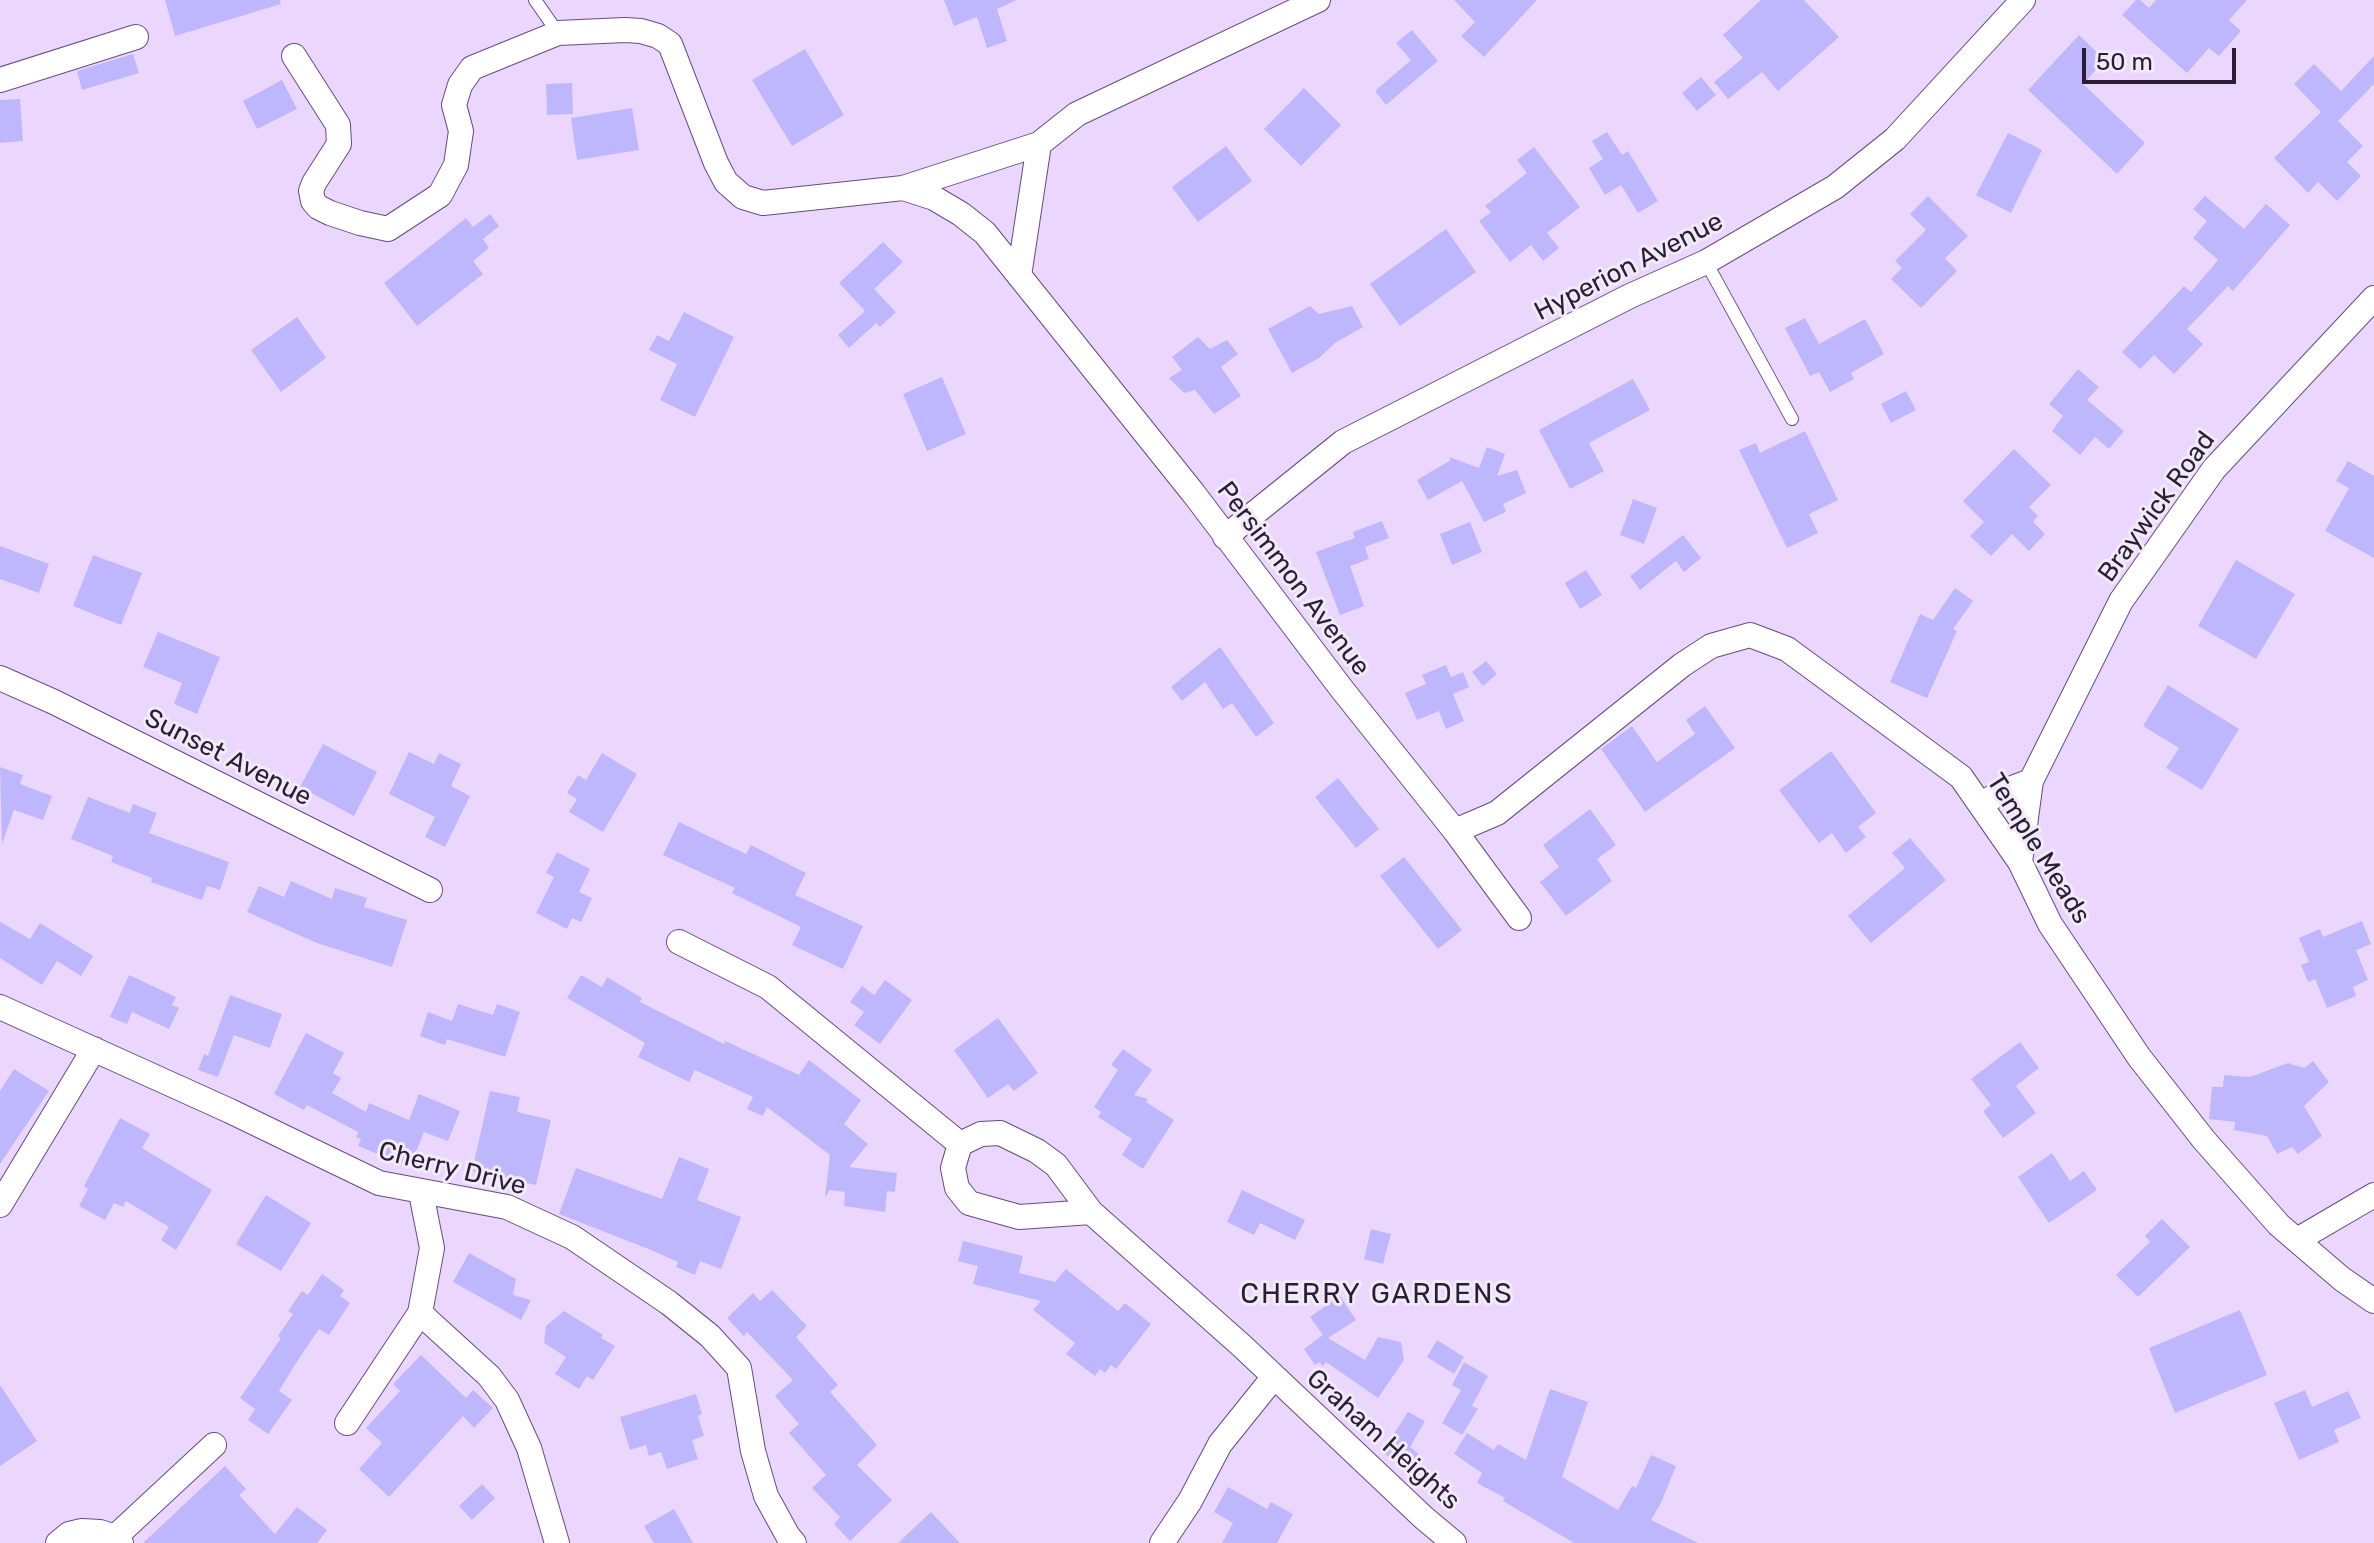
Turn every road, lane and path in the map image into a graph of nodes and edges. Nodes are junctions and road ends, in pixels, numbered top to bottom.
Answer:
1 (535, 0) edge
2 (1318, 0) edge
3 (2023, 0) edge
4 (558, 33) junction
5 (136, 37) dead end
6 (294, 56) dead end
7 (0, 80) edge
8 (1039, 144) junction
9 (903, 188) junction
10 (1706, 262) junction
11 (1019, 276) junction
12 (2374, 298) edge
13 (1792, 419) dead end
14 (1225, 537) junction
15 (0, 678) edge
16 (2031, 781) junction
17 (1981, 805) junction
18 (1455, 831) junction
19 (2020, 862) junction
20 (430, 890) dead end
21 (1519, 918) dead end
22 (679, 942) dead end
23 (0, 1007) edge
24 (94, 1049) junction
25 (960, 1144) junction
26 (421, 1193) junction
27 (2374, 1195) edge
28 (0, 1205) edge
29 (1091, 1212) junction
30 (2297, 1240) junction
31 (2374, 1301) edge
32 (420, 1313) junction
33 (1273, 1378) junction
34 (347, 1423) dead end
35 (214, 1445) dead end
36 (118, 1540) edge
37 (58, 1543) edge
38 (557, 1543) edge
39 (794, 1543) edge
40 (1162, 1543) edge
41 (1454, 1543) edge

1 - 4 lane
2 - 8 street
3 - 10 street, Hyperion Avenue
4 - 6 street
4 - 9 street
5 - 7 street
8 - 9 street
8 - 11 street
9 - 11 street, Persimmon Avenue
10 - 13 lane
10 - 14 street, Hyperion Avenue
11 - 14 street, Persimmon Avenue
12 - 16 street, Braywick Road
14 - 18 street, Persimmon Avenue
15 - 20 street, Sunset Avenue
16 - 17 street
16 - 19 street, Braywick Road
17 - 18 street, Temple Meads
17 - 19 street, Temple Meads
18 - 21 street, Persimmon Avenue
19 - 30 street, Temple Meads
22 - 25 street
23 - 24 street, Cherry Drive
24 - 26 street, Cherry Drive
24 - 28 street
25 - 29 street, Graham Heights
25 - 29 street
26 - 32 street
26 - 39 street, Cherry Drive
27 - 30 street
29 - 33 street, Graham Heights
30 - 31 street, Temple Meads
32 - 34 street
32 - 38 street
33 - 40 street
33 - 41 street, Graham Heights
35 - 36 street
36 - 37 street

